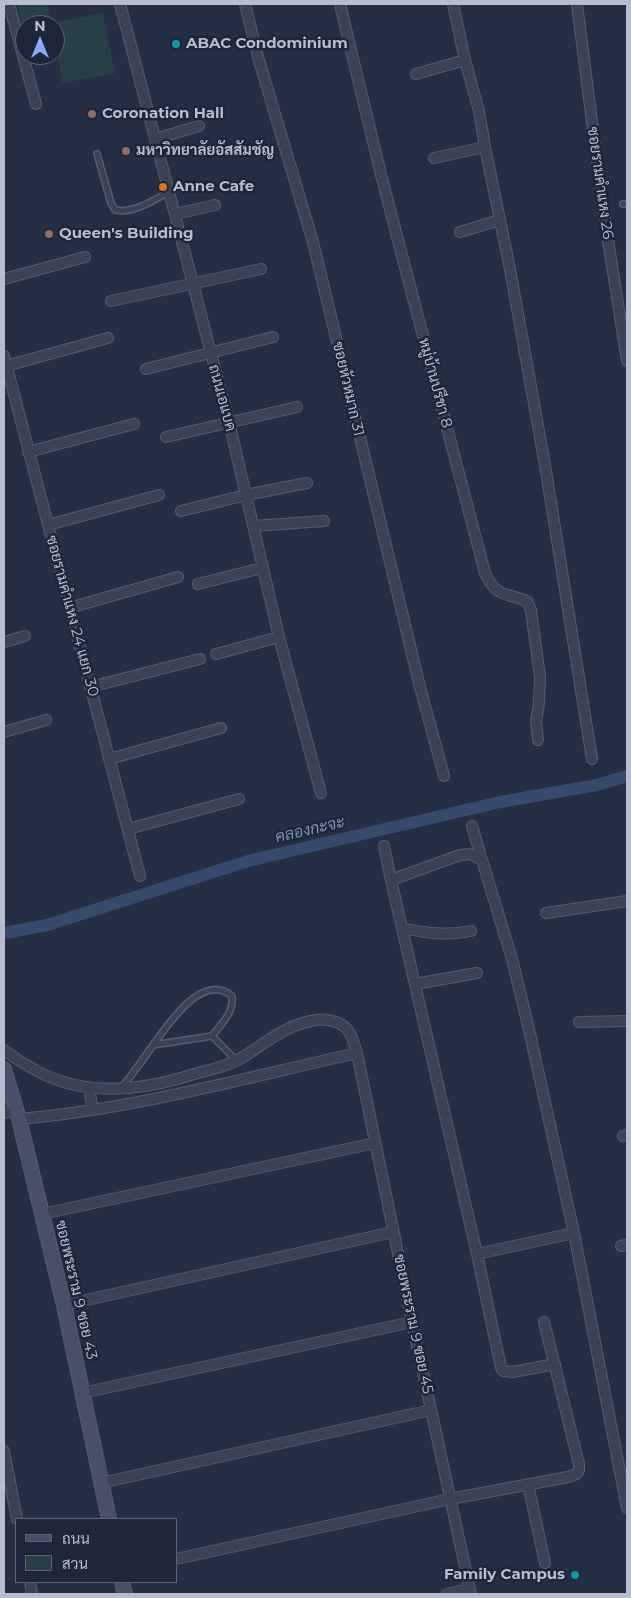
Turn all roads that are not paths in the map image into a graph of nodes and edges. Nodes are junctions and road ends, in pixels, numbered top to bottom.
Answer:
1 (9, 4) edge
2 (120, 4) edge
3 (246, 4) edge
4 (340, 4) edge
5 (454, 4) edge
6 (577, 4) edge
7 (465, 60) junction
8 (416, 74) dead end
9 (36, 104) dead end
10 (199, 126) dead end
11 (154, 139) junction
12 (485, 147) junction
13 (97, 154) dead end
14 (434, 158) dead end
15 (169, 192) junction
16 (215, 205) dead end
17 (175, 214) junction
18 (500, 220) junction
19 (460, 232) dead end
20 (85, 258) dead end
21 (261, 269) dead end
22 (4, 278) edge
23 (193, 284) junction
24 (111, 301) dead end
25 (273, 337) dead end
26 (108, 338) dead end
27 (210, 352) junction
28 (5, 361) edge
29 (627, 361) edge
30 (146, 369) dead end
31 (297, 407) dead end
32 (229, 422) junction
33 (134, 424) dead end
34 (166, 437) dead end
35 (28, 452) junction
36 (307, 483) dead end
37 (159, 495) dead end
38 (246, 495) junction
39 (181, 511) dead end
40 (324, 521) dead end
41 (48, 525) junction
42 (253, 526) junction
43 (262, 568) junction
44 (178, 577) dead end
45 (198, 584) dead end
46 (69, 608) junction
47 (25, 636) dead end
48 (279, 637) junction
49 (4, 642) edge
50 (216, 654) dead end
51 (200, 659) dead end
52 (90, 687) junction
53 (46, 720) dead end
54 (221, 728) dead end
55 (4, 732) edge
56 (538, 740) dead end
57 (109, 758) junction
58 (592, 758) dead end
59 (444, 776) dead end
60 (321, 793) dead end
61 (239, 799) dead end
62 (472, 826) dead end
63 (128, 829) junction
64 (384, 846) dead end
65 (482, 860) junction
66 (140, 876) dead end
67 (391, 880) junction
68 (627, 901) edge
69 (546, 913) dead end
70 (402, 928) junction
71 (471, 931) dead end
72 (477, 973) dead end
73 (415, 984) junction
74 (627, 1021) edge
75 (579, 1022) dead end
76 (212, 1036) junction
77 (153, 1045) junction
78 (4, 1050) edge
79 (357, 1052) junction
80 (237, 1061) junction
81 (4, 1069) edge
82 (242, 1079) junction
83 (90, 1088) junction
84 (121, 1089) junction
85 (93, 1110) junction
86 (13, 1114) edge
87 (375, 1143) junction
88 (42, 1214) junction
89 (394, 1232) junction
90 (574, 1233) junction
91 (477, 1254) junction
92 (64, 1305) junction
93 (412, 1322) junction
94 (544, 1322) dead end
95 (555, 1364) junction
96 (82, 1393) junction
97 (431, 1410) junction
98 (4, 1451) edge
99 (623, 1465) edge
100 (101, 1483) junction
101 (528, 1484) junction
102 (450, 1499) junction
103 (627, 1508) edge
104 (17, 1518) edge
105 (109, 1518) edge
106 (178, 1559) edge
107 (545, 1563) dead end
108 (470, 1592) edge
109 (447, 1594) edge

1 - 9 street
2 - 11 street, ถนนเอแบค
3 - 59 street, ซอยหัวหมาก 31
4 - 56 street, หมู่บ้านปรีชา 8
5 - 7 street
6 - 29 street, ซอยรามคำแหง 26
7 - 8 street
7 - 12 street
10 - 11 street
11 - 15 street, ถนนเอแบค
12 - 14 street
12 - 18 street
13 - 15 lane
15 - 17 street, ถนนเอแบค
16 - 17 street
17 - 23 street, ถนนเอแบค
18 - 19 street
18 - 58 street
20 - 22 street
21 - 23 street
23 - 24 street
23 - 27 street, ถนนเอแบค
25 - 27 street
26 - 28 street
27 - 30 street
27 - 32 street, ถนนเอแบค
28 - 35 street, ซอยรามคำแหง 24 แยก 30
31 - 32 street
32 - 34 street
32 - 38 street, ถนนเอแบค
33 - 35 street
35 - 41 street, ซอยรามคำแหง 24 แยก 30
36 - 38 street
37 - 41 street
38 - 39 street
38 - 42 street, ถนนเอแบค
40 - 42 street
41 - 46 street, ซอยรามคำแหง 24 แยก 30
42 - 43 street, ถนนเอแบค
43 - 45 street
43 - 48 street, ถนนเอแบค
44 - 46 street
46 - 52 street, ซอยรามคำแหง 24 แยก 30
47 - 49 street
48 - 50 street
48 - 60 street, ถนนเอแบค
51 - 52 street
52 - 57 street, ซอยรามคำแหง 24 แยก 30
53 - 55 street
54 - 57 street
57 - 63 street, ซอยรามคำแหง 24 แยก 30
61 - 63 street
62 - 65 street
63 - 66 street, ซอยรามคำแหง 24 แยก 30
64 - 67 street
65 - 67 street
65 - 90 street
67 - 70 street
68 - 69 street
70 - 71 street
70 - 73 street
72 - 73 street
73 - 91 street
74 - 75 street
76 - 77 lane
76 - 77 lane
76 - 80 lane
77 - 84 lane
78 - 83 street, ซอยพระราม 9 ซอย 45
79 - 80 street, ซอยพระราม 9 ซอย 45
79 - 82 street
79 - 87 street, ซอยพระราม 9 ซอย 45
80 - 82 street
80 - 84 street, ซอยพระราม 9 ซอย 45
81 - 86 street, ซอยพระราม 9 ซอย 43
82 - 85 street
83 - 84 street, ซอยพระราม 9 ซอย 45
83 - 85 street
85 - 86 street
86 - 88 street, ซอยพระราม 9 ซอย 43
87 - 88 street
87 - 89 street, ซอยพระราม 9 ซอย 45
88 - 92 street, ซอยพระราม 9 ซอย 43
89 - 92 street
89 - 93 street, ซอยพระราม 9 ซอย 45
90 - 91 street
90 - 99 street
91 - 95 street
92 - 96 street, ซอยพระราม 9 ซอย 43
93 - 96 street
93 - 97 street, ซอยพระราม 9 ซอย 45
94 - 95 street
95 - 101 street
96 - 100 street, ซอยพระราม 9 ซอย 43
97 - 100 street
97 - 102 street, ซอยพระราม 9 ซอย 45
98 - 104 street
99 - 103 street
100 - 105 street, ซอยพระราม 9 ซอย 43
101 - 102 street
101 - 107 street
102 - 106 street
102 - 108 street, ซอยพระราม 9 ซอย 45
108 - 109 street

